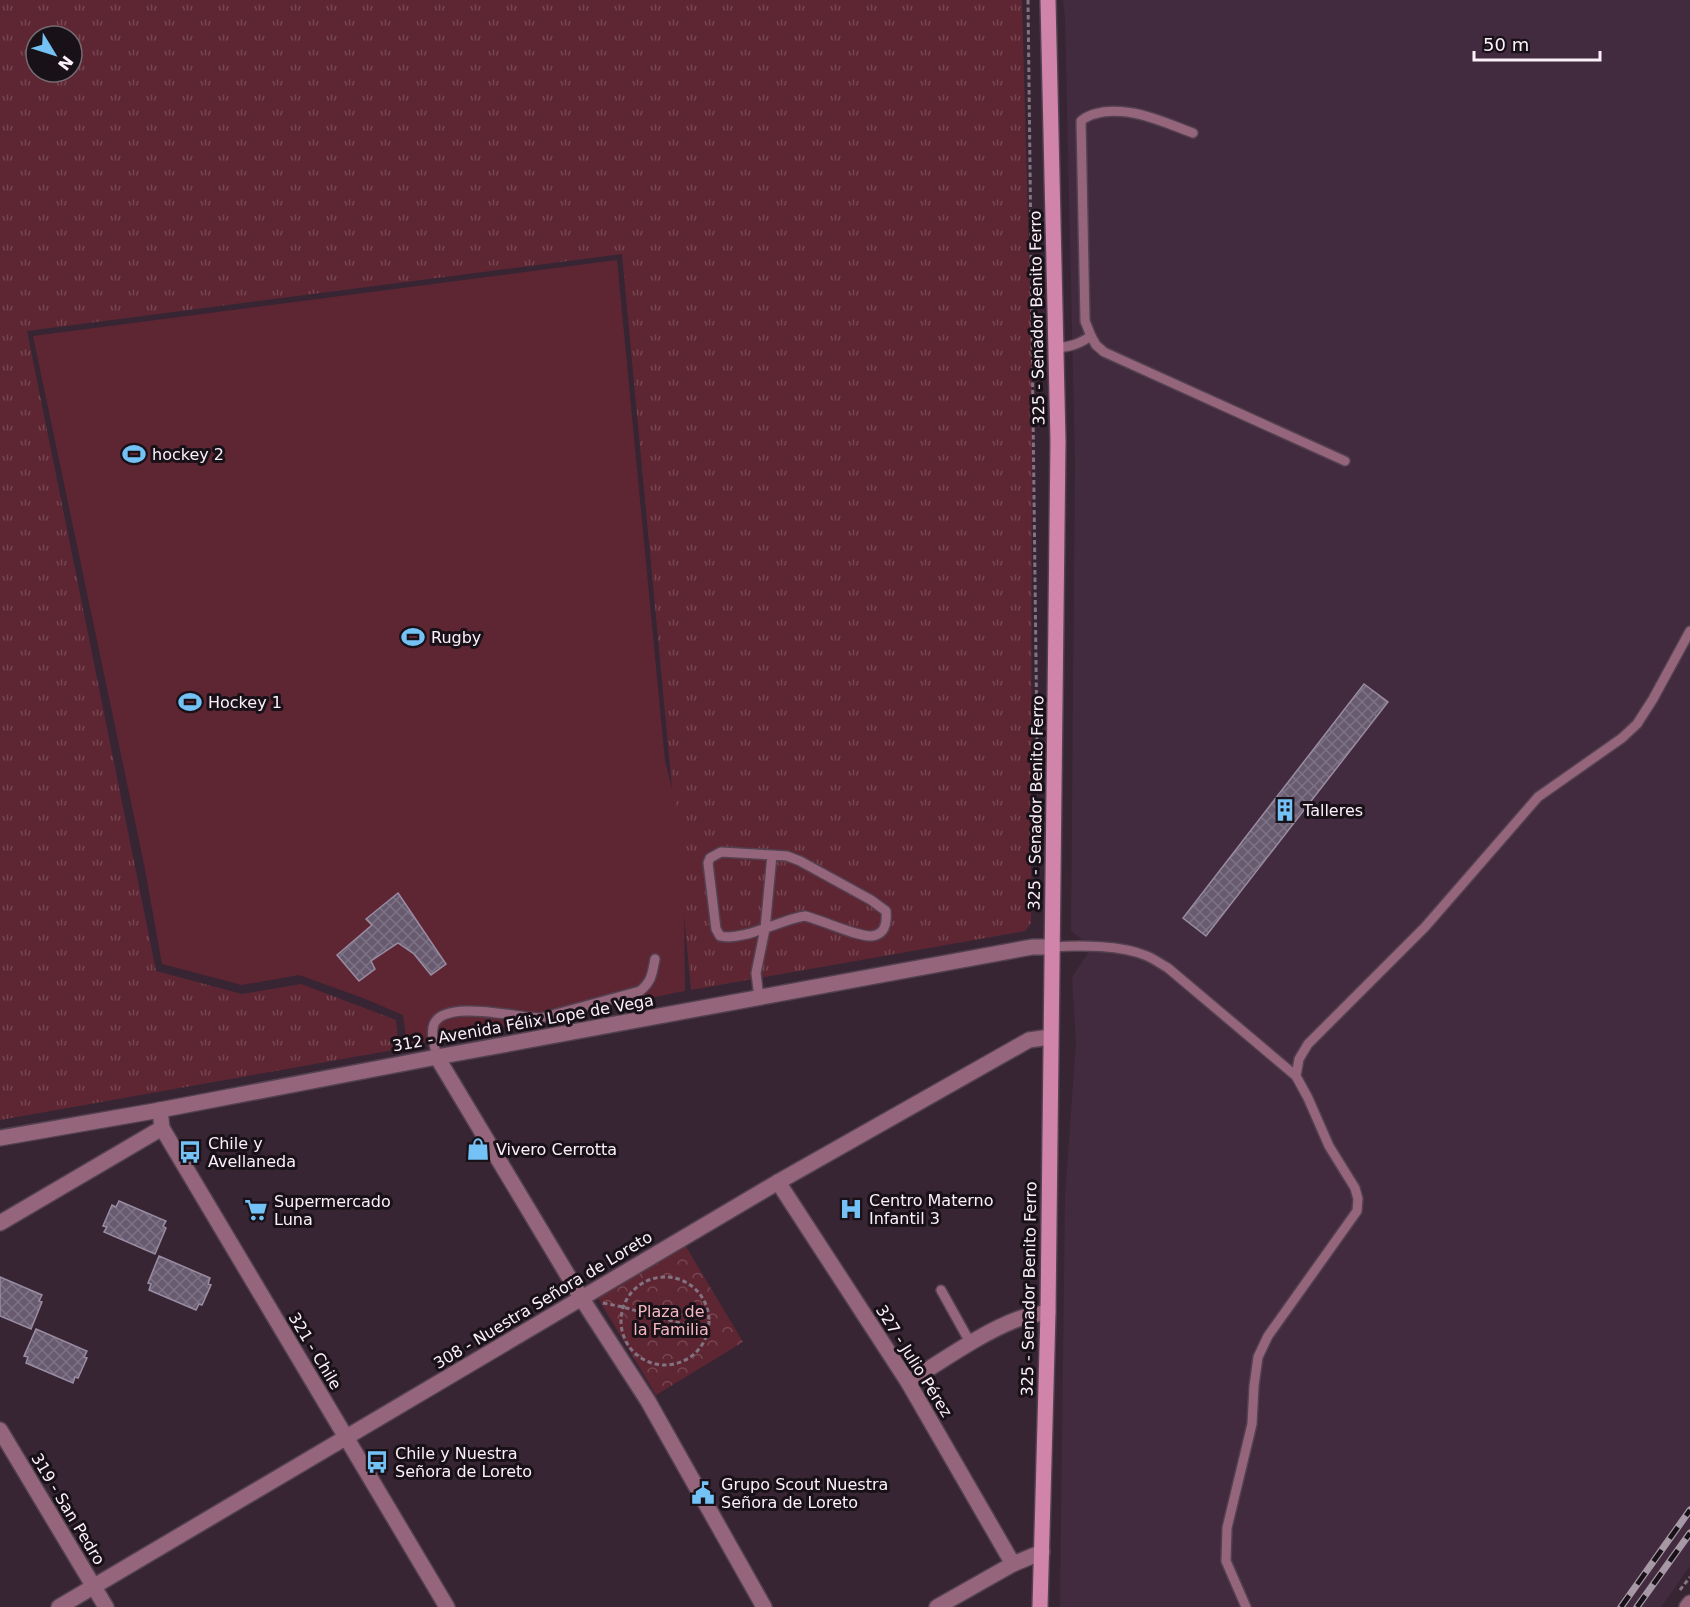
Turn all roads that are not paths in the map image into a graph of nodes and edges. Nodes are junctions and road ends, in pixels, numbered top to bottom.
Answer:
1 (1048, 0) edge
2 (1193, 133) dead end
3 (1091, 336) junction
4 (1056, 348) junction
5 (1345, 461) dead end
6 (1690, 631) edge
7 (772, 855) junction
8 (765, 929) junction
9 (1053, 947) junction
10 (655, 959) dead end
11 (759, 998) junction
12 (1050, 1036) junction
13 (437, 1057) junction
14 (1296, 1076) junction
15 (160, 1110) junction
16 (162, 1128) junction
17 (0, 1138) edge
18 (778, 1182) junction
19 (0, 1223) edge
20 (941, 1290) dead end
21 (582, 1299) junction
22 (1048, 1312) junction
23 (971, 1344) junction
24 (908, 1382) junction
25 (0, 1430) edge
26 (345, 1438) junction
27 (1042, 1552) junction
28 (1013, 1564) junction
29 (94, 1587) junction
30 (1690, 1603) edge
31 (59, 1607) edge
32 (106, 1607) edge
33 (447, 1607) edge
34 (764, 1607) edge
35 (937, 1607) edge
36 (1040, 1607) edge
37 (1245, 1607) edge
38 (1687, 1607) edge

1 - 4 main road, 325 - Senador Benito Ferro
2 - 3 lane
3 - 4 lane
3 - 5 lane
4 - 9 main road, 325 - Senador Benito Ferro
6 - 14 lane
7 - 8 lane
7 - 8 lane
7 - 8 lane
8 - 11 lane
9 - 11 street, 312 - Avenida Félix Lope de Vega
9 - 12 main road, 325 - Senador Benito Ferro
9 - 14 lane
10 - 13 lane
11 - 13 street, 312 - Avenida Félix Lope de Vega
12 - 18 street, 308 - Nuestra Señora de Loreto
12 - 22 main road, 325 - Senador Benito Ferro
13 - 15 street, 312 - Avenida Félix Lope de Vega
13 - 21 street
14 - 37 lane
15 - 16 street, 321 - Chile
15 - 17 street, 312 - Avenida Félix Lope de Vega
16 - 19 street
16 - 26 street, 321 - Chile
18 - 21 street, 308 - Nuestra Señora de Loreto
18 - 24 street, 327 - Julio Pérez
20 - 23 lane
21 - 26 street, 308 - Nuestra Señora de Loreto
21 - 34 street
22 - 23 street
22 - 27 main road, 325 - Senador Benito Ferro
23 - 24 street
24 - 28 street, 327 - Julio Pérez
25 - 29 street, 319 - San Pedro
26 - 29 street, 308 - Nuestra Señora de Loreto
26 - 33 street, 321 - Chile
27 - 28 street
27 - 36 main road, 325 - Senador Benito Ferro
28 - 35 street
29 - 31 street, 308 - Nuestra Señora de Loreto
29 - 32 street, 319 - San Pedro
30 - 38 street

